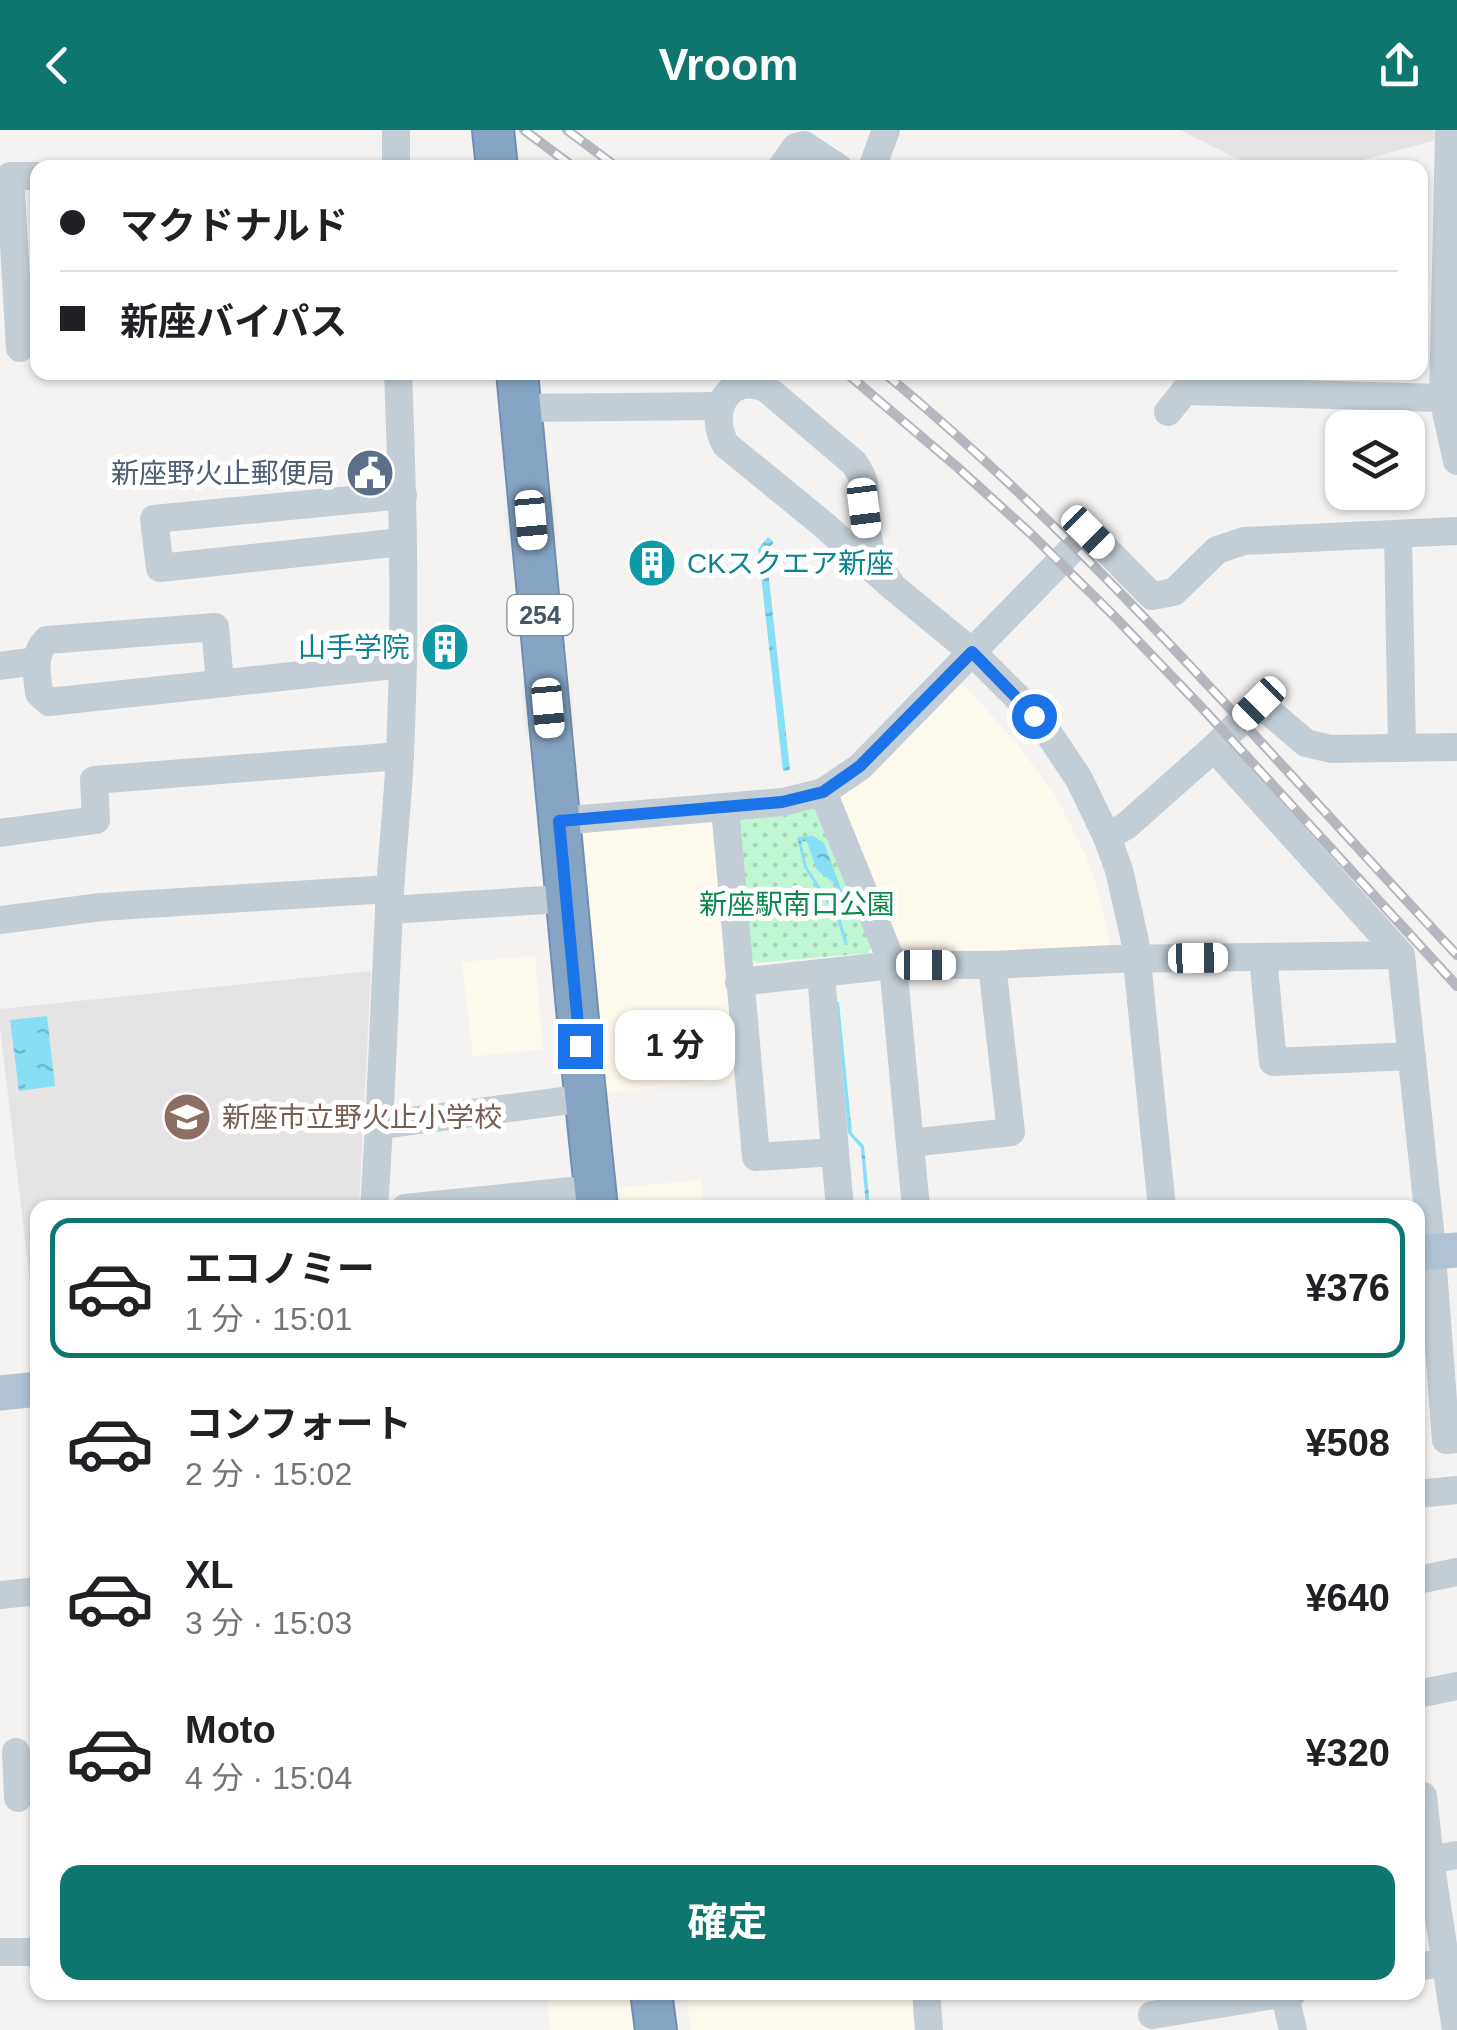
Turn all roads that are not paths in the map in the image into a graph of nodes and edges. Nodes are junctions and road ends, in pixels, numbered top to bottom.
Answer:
1 (396, 130) edge
2 (886, 130) edge
3 (1452, 130) edge
4 (477, 138) edge
5 (396, 160) edge
6 (491, 160) edge
7 (787, 160) edge
8 (826, 160) edge
9 (875, 160) edge
10 (30, 176) edge
11 (1441, 271) edge
12 (19, 348) edge
13 (398, 380) edge
14 (497, 380) edge
15 (519, 390) edge
16 (1185, 392) edge
17 (1443, 398) junction
18 (720, 406) junction
19 (1457, 461) edge
20 (403, 496) junction
21 (864, 508) junction
22 (824, 525) junction
23 (1457, 531) edge
24 (1398, 534) junction
25 (402, 542) junction
26 (893, 587) junction
27 (972, 652) junction
28 (36, 662) junction
29 (403, 664) junction
30 (0, 666) edge
31 (220, 683) junction
32 (1457, 747) edge
33 (1214, 748) junction
34 (1402, 748) junction
35 (400, 756) junction
36 (823, 792) junction
37 (725, 807) junction
38 (559, 821) junction
39 (0, 832) edge
40 (1108, 837) junction
41 (390, 900) junction
42 (544, 900) junction
43 (0, 920) edge
44 (1401, 955) junction
45 (1263, 957) junction
46 (1137, 959) junction
47 (992, 965) junction
48 (893, 966) junction
49 (821, 973) junction
50 (740, 982) junction
51 (1412, 1056) junction
52 (563, 1101) junction
53 (381, 1125) junction
54 (910, 1143) junction
55 (834, 1152) junction
56 (375, 1200) edge
57 (581, 1200) edge
58 (581, 1200) edge
59 (839, 1200) edge
60 (915, 1200) edge
61 (1161, 1200) edge
62 (1435, 1251) edge
63 (30, 1390) edge
64 (0, 1393) edge
65 (1429, 1400) edge
66 (1457, 1439) edge
67 (1457, 1490) edge
68 (1425, 1493) edge
69 (1457, 1572) edge
70 (1425, 1579) edge
71 (30, 1592) edge
72 (0, 1595) edge
73 (1457, 1686) edge
74 (1425, 1693) edge
75 (18, 1752) edge
76 (19, 1798) edge
77 (1425, 1806) edge
78 (1435, 1859) edge
79 (0, 1952) edge
80 (30, 1952) edge
81 (1452, 1961) edge
82 (1425, 1967) edge
83 (651, 2000) edge
84 (671, 2000) edge
85 (927, 2000) edge
86 (1194, 2000) edge
87 (1288, 2000) edge
88 (1152, 2012) edge
89 (656, 2030) edge
90 (675, 2030) edge
91 (929, 2030) edge
92 (1293, 2030) edge
93 (1456, 2030) edge

1 - 5 street
2 - 9 street
3 - 11 street
4 - 6 highway
7 - 8 street
10 - 12 street
11 - 17 street
13 - 20 street
14 - 42 highway, 254
15 - 18 street
15 - 38 highway, 254
16 - 17 street
17 - 19 street
18 - 21 street
18 - 22 street
20 - 25 street
20 - 25 street
21 - 22 street
21 - 26 street
22 - 26 street
23 - 24 street
24 - 27 street
24 - 34 street
25 - 29 street
26 - 27 street
27 - 36 street
27 - 40 street
28 - 30 street
28 - 31 street
28 - 31 street
29 - 31 street
29 - 35 street
32 - 34 street
33 - 34 street
33 - 40 street
33 - 44 street
35 - 39 street
35 - 41 street
36 - 37 street
36 - 48 street
37 - 38 street
37 - 50 street
38 - 57 highway, 254
40 - 46 street
41 - 42 street
41 - 43 street
41 - 53 street
42 - 52 highway, 254
44 - 45 street
44 - 51 street
45 - 46 street
45 - 51 street
46 - 47 street
46 - 61 street
47 - 48 street
47 - 54 street
48 - 49 street
48 - 54 street
49 - 50 street
49 - 55 street
50 - 55 street
51 - 62 street
52 - 53 street
52 - 58 highway, 254
53 - 56 street
54 - 60 street
55 - 59 street
62 - 65 street
63 - 64 main road
65 - 66 street
67 - 68 street
69 - 70 street
71 - 72 street
73 - 74 street
75 - 76 street
77 - 78 street
78 - 81 street
79 - 80 street
81 - 82 street
81 - 93 street
83 - 89 highway
84 - 90 highway
85 - 91 street
86 - 88 street
87 - 92 street

